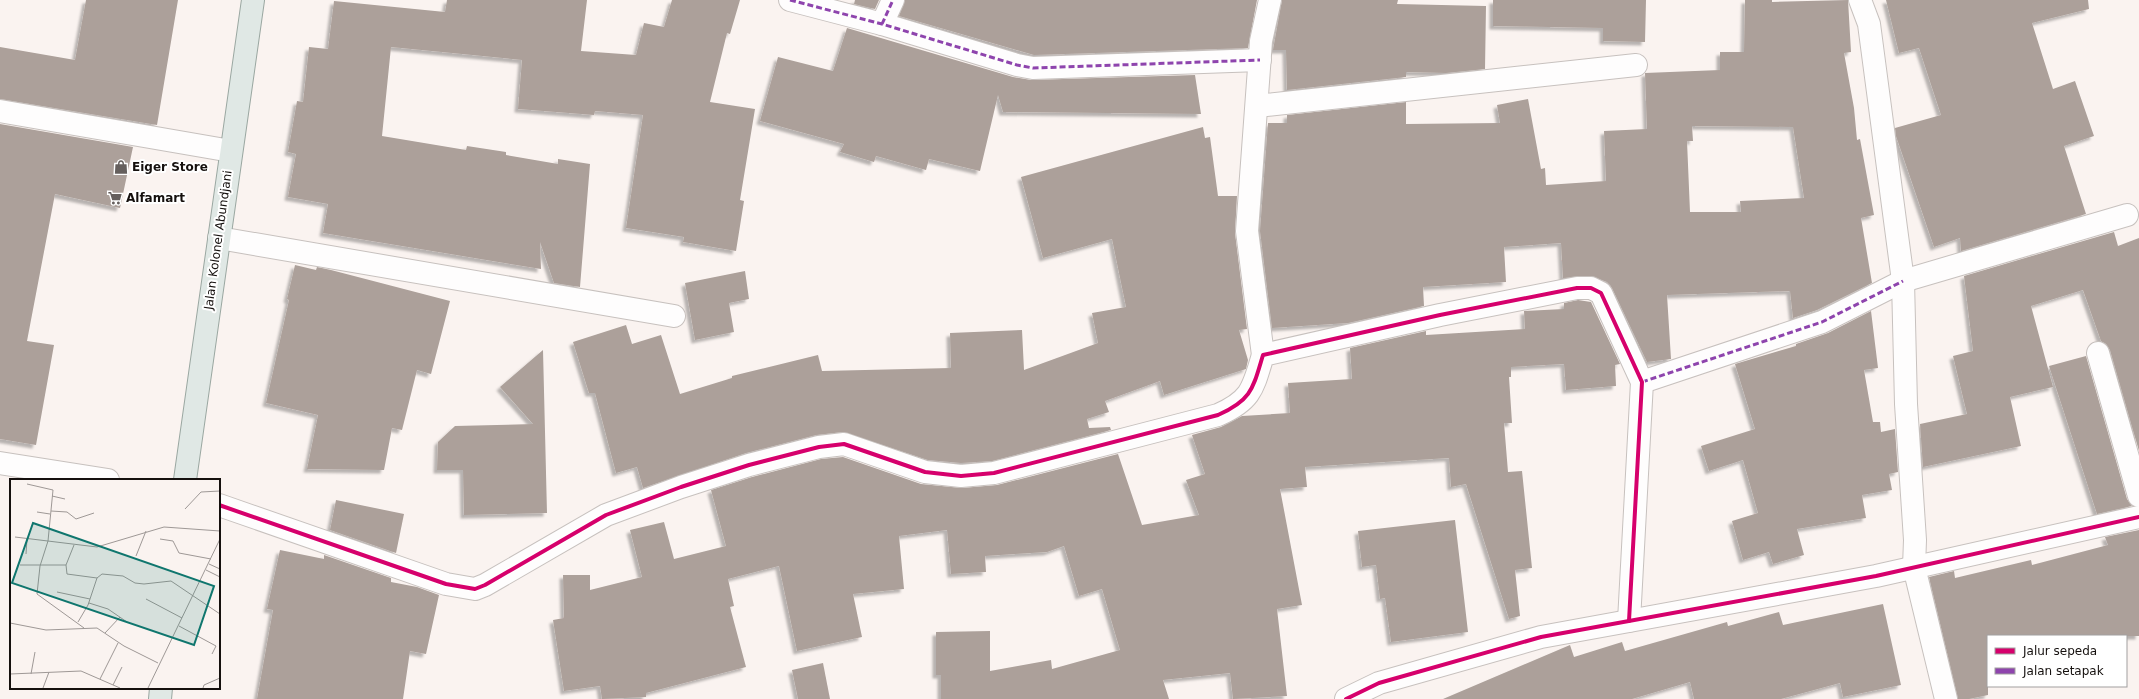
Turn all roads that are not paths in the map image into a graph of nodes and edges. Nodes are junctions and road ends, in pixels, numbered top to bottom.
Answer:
1 (253, 0) edge
2 (790, 0) edge
3 (893, 0) edge
4 (1270, 0) edge
5 (1860, 0) edge
6 (882, 24) junction
7 (1260, 60) junction
8 (1636, 65) dead end
9 (1257, 106) junction
10 (0, 111) edge
11 (231, 151) junction
12 (2127, 215) dead end
13 (219, 238) junction
14 (1903, 281) junction
15 (674, 316) dead end
16 (2098, 353) dead end
17 (1263, 355) junction
18 (1642, 382) junction
19 (0, 463) edge
20 (102, 479) edge
21 (185, 479) edge
22 (2139, 496) edge
23 (220, 504) edge
24 (2139, 517) edge
25 (1914, 567) junction
26 (1629, 621) junction
27 (161, 689) edge
28 (160, 699) edge
29 (1346, 699) edge
30 (1946, 699) edge

1 - 11 main road, Jalan Kolonel Abundjani
2 - 6 street
3 - 6 street
4 - 7 street
5 - 14 street
6 - 7 street
7 - 9 street
8 - 9 street
9 - 17 street
10 - 11 street
11 - 13 main road, Jalan Kolonel Abundjani
12 - 14 street
13 - 15 street
13 - 21 main road, Jalan Kolonel Abundjani
14 - 18 street
14 - 25 street
16 - 22 street
17 - 18 street
17 - 23 street
18 - 26 street
19 - 20 street
24 - 25 street
25 - 26 street
25 - 30 street
26 - 29 street
27 - 28 main road

